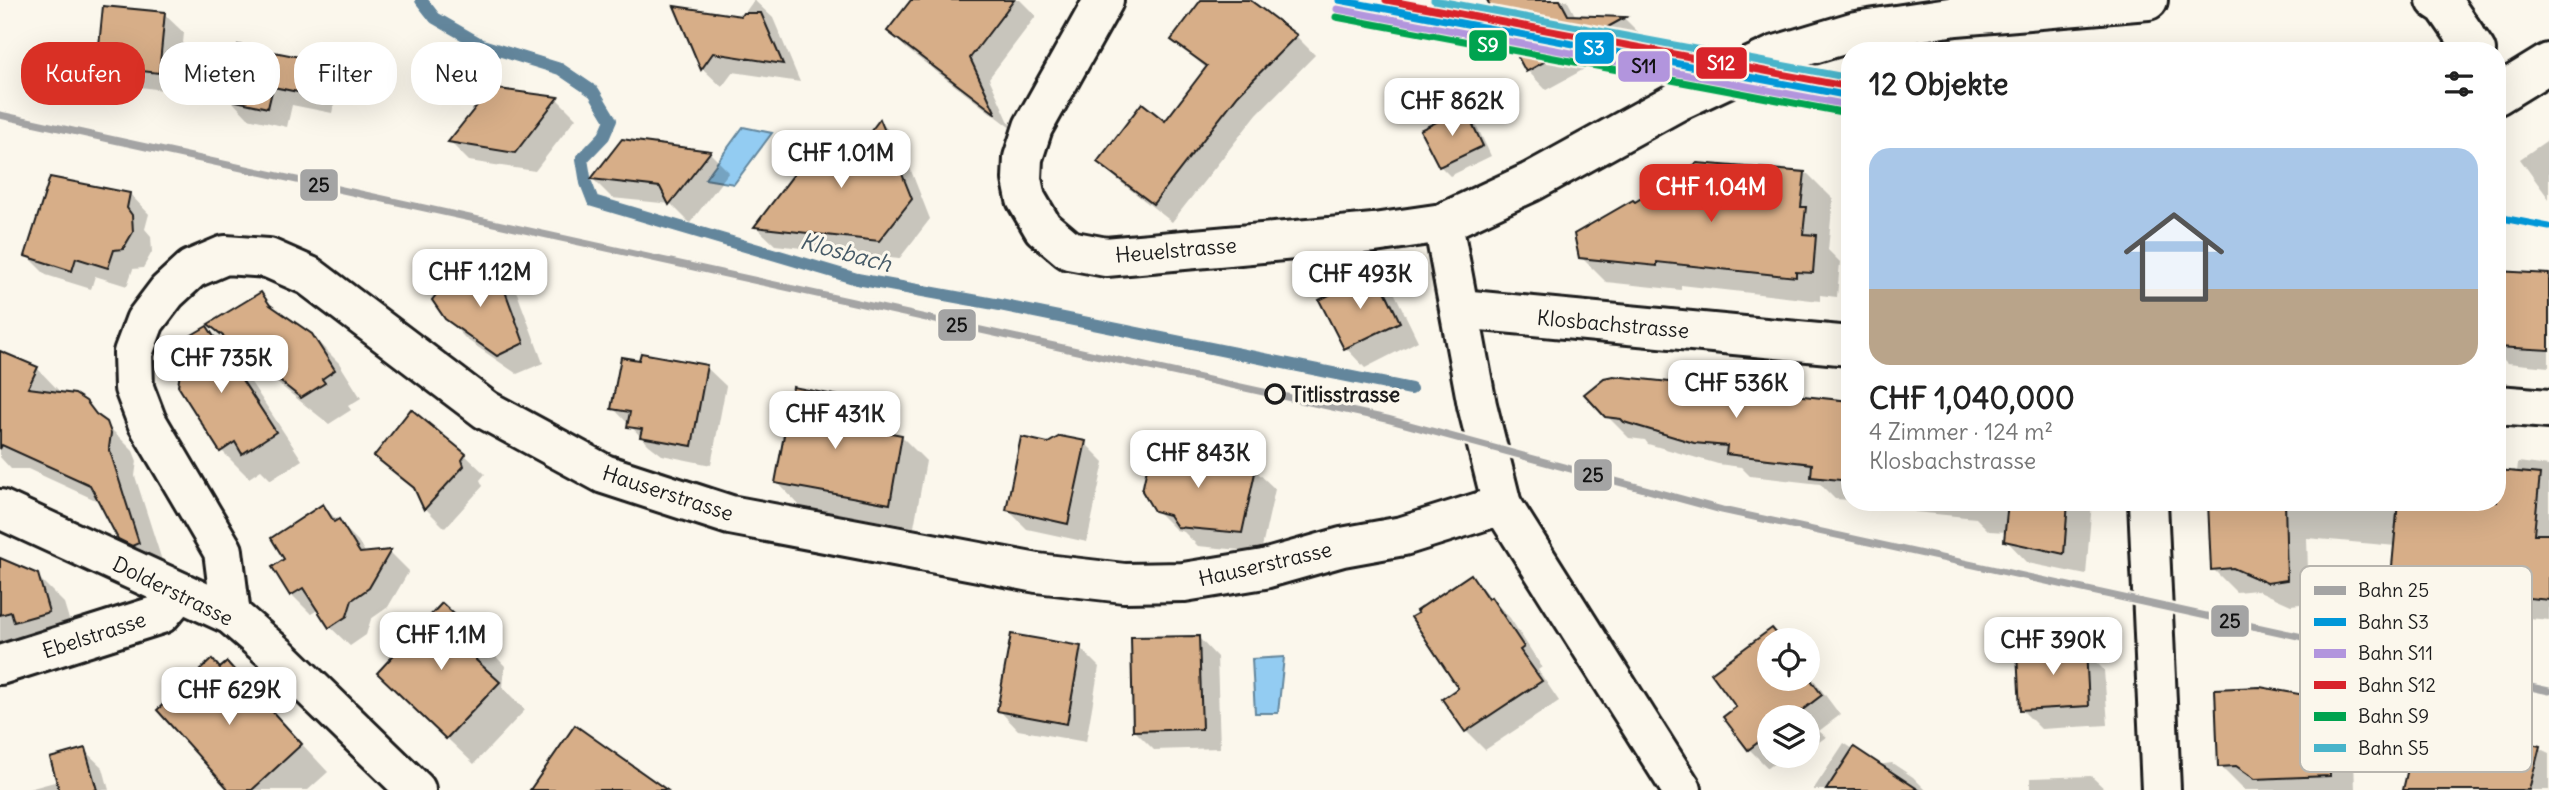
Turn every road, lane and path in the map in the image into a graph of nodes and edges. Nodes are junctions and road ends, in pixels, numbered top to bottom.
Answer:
1 (1104, 0) edge
2 (2148, 0) edge
3 (2436, 0) edge
4 (2470, 42) edge
5 (2549, 63) edge
6 (2506, 86) edge
7 (1443, 223) junction
8 (1460, 309) junction
9 (1841, 345) edge
10 (2506, 406) edge
11 (2549, 409) edge
12 (1499, 490) junction
13 (0, 509) edge
14 (2148, 511) edge
15 (179, 593) junction
16 (231, 615) junction
17 (0, 665) edge
18 (416, 790) edge
19 (1682, 790) edge
20 (2161, 790) edge

1 - 7 street, Heuelstrasse
2 - 7 street
3 - 4 street
5 - 6 street
7 - 8 street
8 - 9 street, Klosbachstrasse
8 - 12 street
10 - 11 street
12 - 16 street, Hauserstrasse
12 - 19 street
13 - 15 street, Dolderstrasse
14 - 20 street
15 - 16 street, Dolderstrasse
15 - 17 street, Ebelstrasse
16 - 18 street, Dolderstrasse

